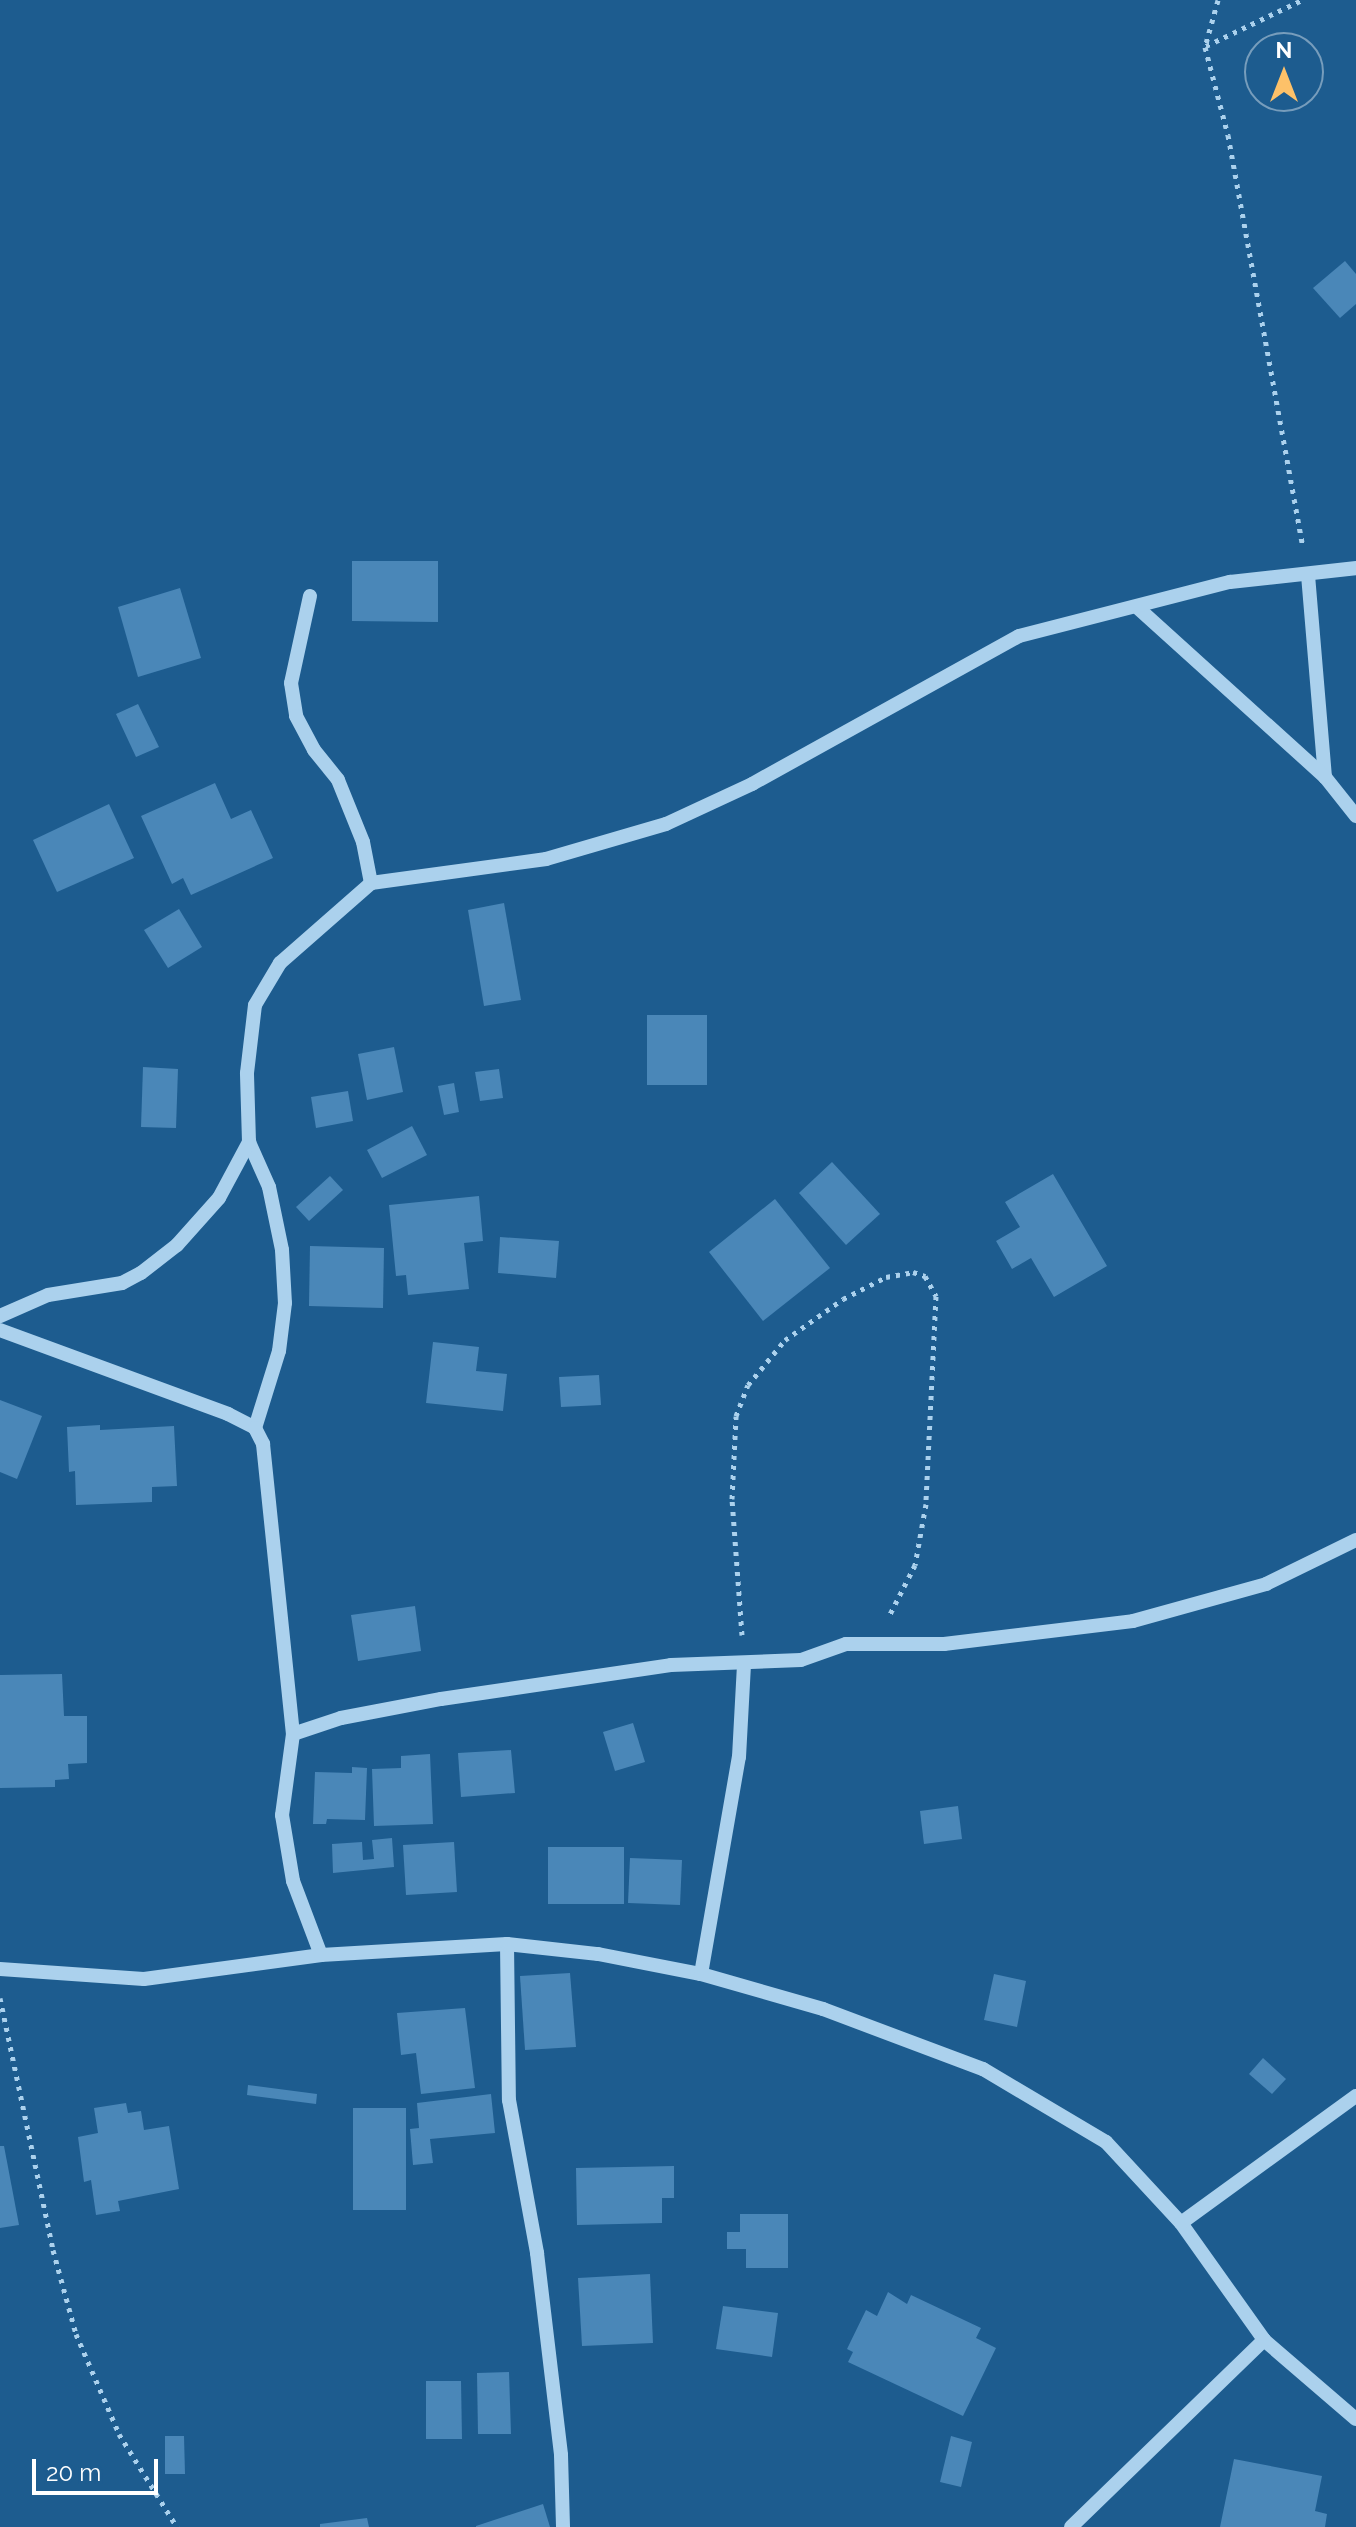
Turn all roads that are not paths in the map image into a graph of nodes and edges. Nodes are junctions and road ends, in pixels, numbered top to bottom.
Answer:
1 (1356, 568) edge
2 (1308, 575) junction
3 (310, 596) dead end
4 (1138, 608) junction
5 (1325, 777) junction
6 (1356, 816) edge
7 (371, 883) junction
8 (249, 1142) junction
9 (0, 1316) edge
10 (0, 1330) edge
11 (255, 1428) junction
12 (1356, 1540) edge
13 (744, 1664) junction
14 (293, 1734) junction
15 (507, 1944) junction
16 (321, 1955) junction
17 (0, 1969) edge
18 (701, 1974) junction
19 (1356, 2096) edge
20 (1181, 2223) junction
21 (1264, 2340) junction
22 (1356, 2419) edge
23 (563, 2527) edge
24 (1071, 2527) edge

1 - 2 street
2 - 4 street
2 - 5 street
3 - 7 street
4 - 5 street
4 - 7 street
5 - 6 street
7 - 8 street
8 - 9 street
8 - 11 street
10 - 11 street
11 - 14 street
12 - 13 street
13 - 14 street
13 - 18 street
14 - 16 street
15 - 16 street
15 - 18 street
15 - 23 street
16 - 17 street
18 - 20 street
19 - 20 street
20 - 21 street
21 - 22 street
21 - 24 street

